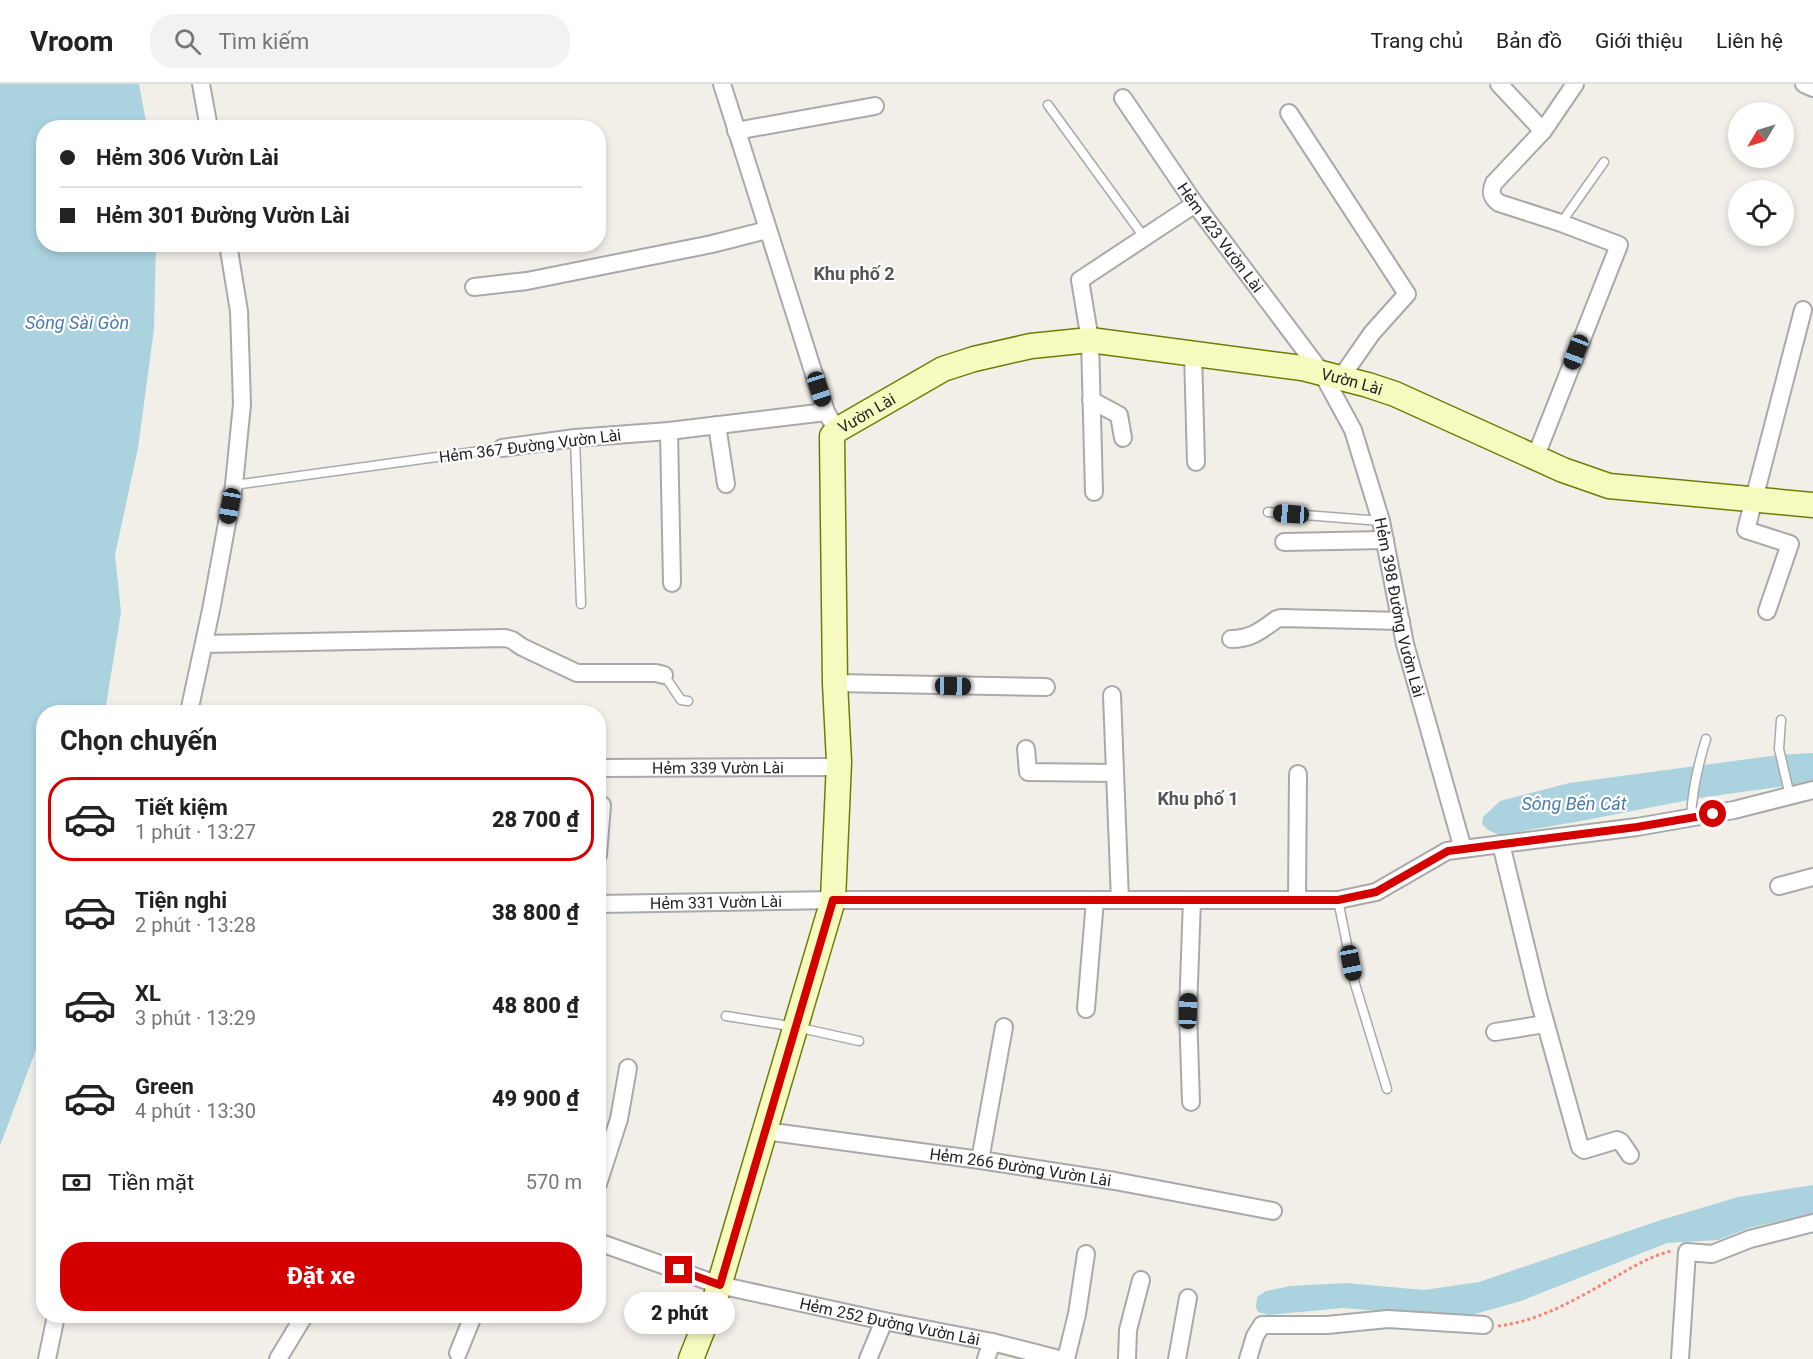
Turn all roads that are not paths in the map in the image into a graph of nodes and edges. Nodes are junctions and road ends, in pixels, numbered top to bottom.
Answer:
1 (201, 84) edge
2 (722, 84) edge
3 (1499, 84) edge
4 (1575, 84) edge
5 (1804, 84) edge
6 (1813, 88) edge
7 (1123, 98) dead end
8 (1048, 105) dead end
9 (875, 106) dead end
10 (1290, 113) dead end
11 (208, 120) edge
12 (742, 130) junction
13 (1543, 131) junction
14 (1604, 162) dead end
15 (1195, 204) junction
16 (1562, 223) junction
17 (767, 230) junction
18 (1144, 237) junction
19 (229, 252) edge
20 (474, 287) dead end
21 (1803, 310) dead end
22 (1089, 340) junction
23 (1193, 353) junction
24 (1331, 376) junction
25 (1091, 400) junction
26 (832, 421) junction
27 (717, 425) junction
28 (669, 431) junction
29 (575, 438) junction
30 (1123, 438) dead end
31 (502, 448) joint
32 (1535, 458) junction
33 (1196, 462) dead end
34 (726, 484) dead end
35 (234, 485) junction
36 (1094, 492) dead end
37 (1754, 501) junction
38 (1813, 506) edge
39 (1268, 512) dead end
40 (1382, 521) junction
41 (1385, 540) junction
42 (1284, 542) dead end
43 (672, 583) dead end
44 (581, 604) dead end
45 (1767, 611) dead end
46 (1401, 621) junction
47 (1231, 639) dead end
48 (204, 644) junction
49 (664, 675) joint
50 (835, 683) junction
51 (1046, 687) dead end
52 (1112, 695) dead end
53 (688, 701) dead end
54 (191, 705) edge
55 (1781, 720) dead end
56 (1706, 739) dead end
57 (1026, 749) dead end
58 (839, 767) junction
59 (606, 768) edge
60 (1115, 773) junction
61 (1298, 774) dead end
62 (1813, 790) edge
63 (1789, 792) junction
64 (1691, 810) junction
65 (1501, 844) junction
66 (1463, 849) junction
67 (1813, 877) edge
68 (1779, 886) dead end
69 (833, 900) junction
70 (1095, 900) junction
71 (1120, 900) junction
72 (1192, 900) junction
73 (1297, 900) junction
74 (1338, 900) junction
75 (606, 904) edge
76 (1086, 1009) dead end
77 (726, 1016) dead end
78 (1545, 1024) junction
79 (796, 1027) junction
80 (1004, 1027) dead end
81 (1495, 1032) dead end
82 (859, 1041) dead end
83 (628, 1068) dead end
84 (1387, 1089) dead end
85 (1191, 1102) dead end
86 (765, 1131) junction
87 (1630, 1155) dead end
88 (606, 1159) edge
89 (980, 1160) junction
90 (1274, 1211) dead end
91 (1813, 1223) edge
92 (606, 1245) edge
93 (1086, 1254) dead end
94 (1141, 1280) dead end
95 (720, 1285) junction
96 (1188, 1298) dead end
97 (884, 1321) junction
98 (55, 1323) edge
99 (300, 1323) edge
100 (470, 1323) edge
101 (1484, 1324) road end
102 (992, 1342) junction
103 (458, 1353) dead end
104 (47, 1359) edge
105 (278, 1359) edge
106 (691, 1359) edge
107 (868, 1359) edge
108 (986, 1359) edge
109 (1059, 1359) edge
110 (1066, 1359) edge
111 (1127, 1359) edge
112 (1177, 1359) edge
113 (1248, 1359) edge
114 (1680, 1359) edge

1 - 11 street
2 - 12 street
3 - 13 street
4 - 13 street
5 - 6 street
7 - 15 street, Hẻm 423 Vườn Lài
8 - 18 lane
9 - 12 street
10 - 24 street
12 - 17 street
13 - 16 street
14 - 16 lane
15 - 18 street
15 - 24 street, Hẻm 423 Vườn Lài
16 - 32 street
17 - 20 street
17 - 26 street
18 - 22 street
19 - 35 street
21 - 37 street
22 - 23 main road, Vườn Lài
22 - 25 street
22 - 26 main road, Vườn Lài
23 - 24 main road, Vườn Lài
23 - 33 street
24 - 32 main road, Vườn Lài
24 - 40 street, Hẻm 398 Đường Vườn Lài
25 - 30 street
25 - 36 street
26 - 27 street, Hẻm 367 Đường Vườn Lài
26 - 50 main road, Vườn Lài
27 - 28 street, Hẻm 367 Đường Vườn Lài
27 - 34 street
28 - 29 street, Hẻm 367 Đường Vườn Lài
28 - 43 street
29 - 31 street, Hẻm 367 Đường Vườn Lài
29 - 44 lane
31 - 35 lane, Hẻm 367 Đường Vườn Lài
32 - 37 main road, Vườn Lài
35 - 48 street
37 - 38 main road, Vườn Lài
37 - 45 street
39 - 40 lane
40 - 41 street, Hẻm 398 Đường Vườn Lài
41 - 42 street
41 - 46 street, Hẻm 398 Đường Vườn Lài
46 - 47 street
46 - 66 street, Hẻm 398 Đường Vườn Lài
48 - 49 street
48 - 54 street
49 - 53 lane
50 - 51 street
50 - 58 main road, Vườn Lài
52 - 60 street
55 - 63 lane
56 - 64 lane
57 - 60 street
58 - 59 street, Hẻm 339 Vườn Lài
58 - 69 main road, Vườn Lài
60 - 71 street
61 - 73 street
62 - 63 street, Hẻm 331 Vườn Lài
63 - 64 street, Hẻm 331 Vườn Lài
64 - 65 street, Hẻm 331 Vườn Lài
65 - 66 street, Hẻm 331 Vườn Lài
65 - 78 street
66 - 74 street, Hẻm 331 Vườn Lài
67 - 68 street
69 - 70 street, Hẻm 331 Vườn Lài
69 - 75 street, Hẻm 331 Vườn Lài
69 - 79 main road, Vườn Lài
70 - 71 street, Hẻm 331 Vườn Lài
70 - 76 street
71 - 72 street, Hẻm 331 Vườn Lài
72 - 73 street, Hẻm 331 Vườn Lài
72 - 85 street
73 - 74 street, Hẻm 331 Vườn Lài
74 - 84 lane
77 - 79 lane
78 - 81 street
78 - 87 street
79 - 82 lane
79 - 86 main road, Vườn Lài
80 - 89 street
83 - 88 street
86 - 89 street, Hẻm 266 Đường Vườn Lài
86 - 95 main road, Vườn Lài
89 - 90 street, Hẻm 266 Đường Vườn Lài
91 - 114 street
92 - 95 street, Hẻm 252 Đường Vườn Lài
93 - 110 street
94 - 111 street
95 - 97 street, Hẻm 252 Đường Vườn Lài
95 - 106 main road, Vườn Lài
96 - 112 street
97 - 102 street, Hẻm 252 Đường Vườn Lài
97 - 107 street
98 - 104 street
99 - 105 street
100 - 103 street
101 - 113 street
102 - 108 street
102 - 109 street, Hẻm 252 Đường Vườn Lài

